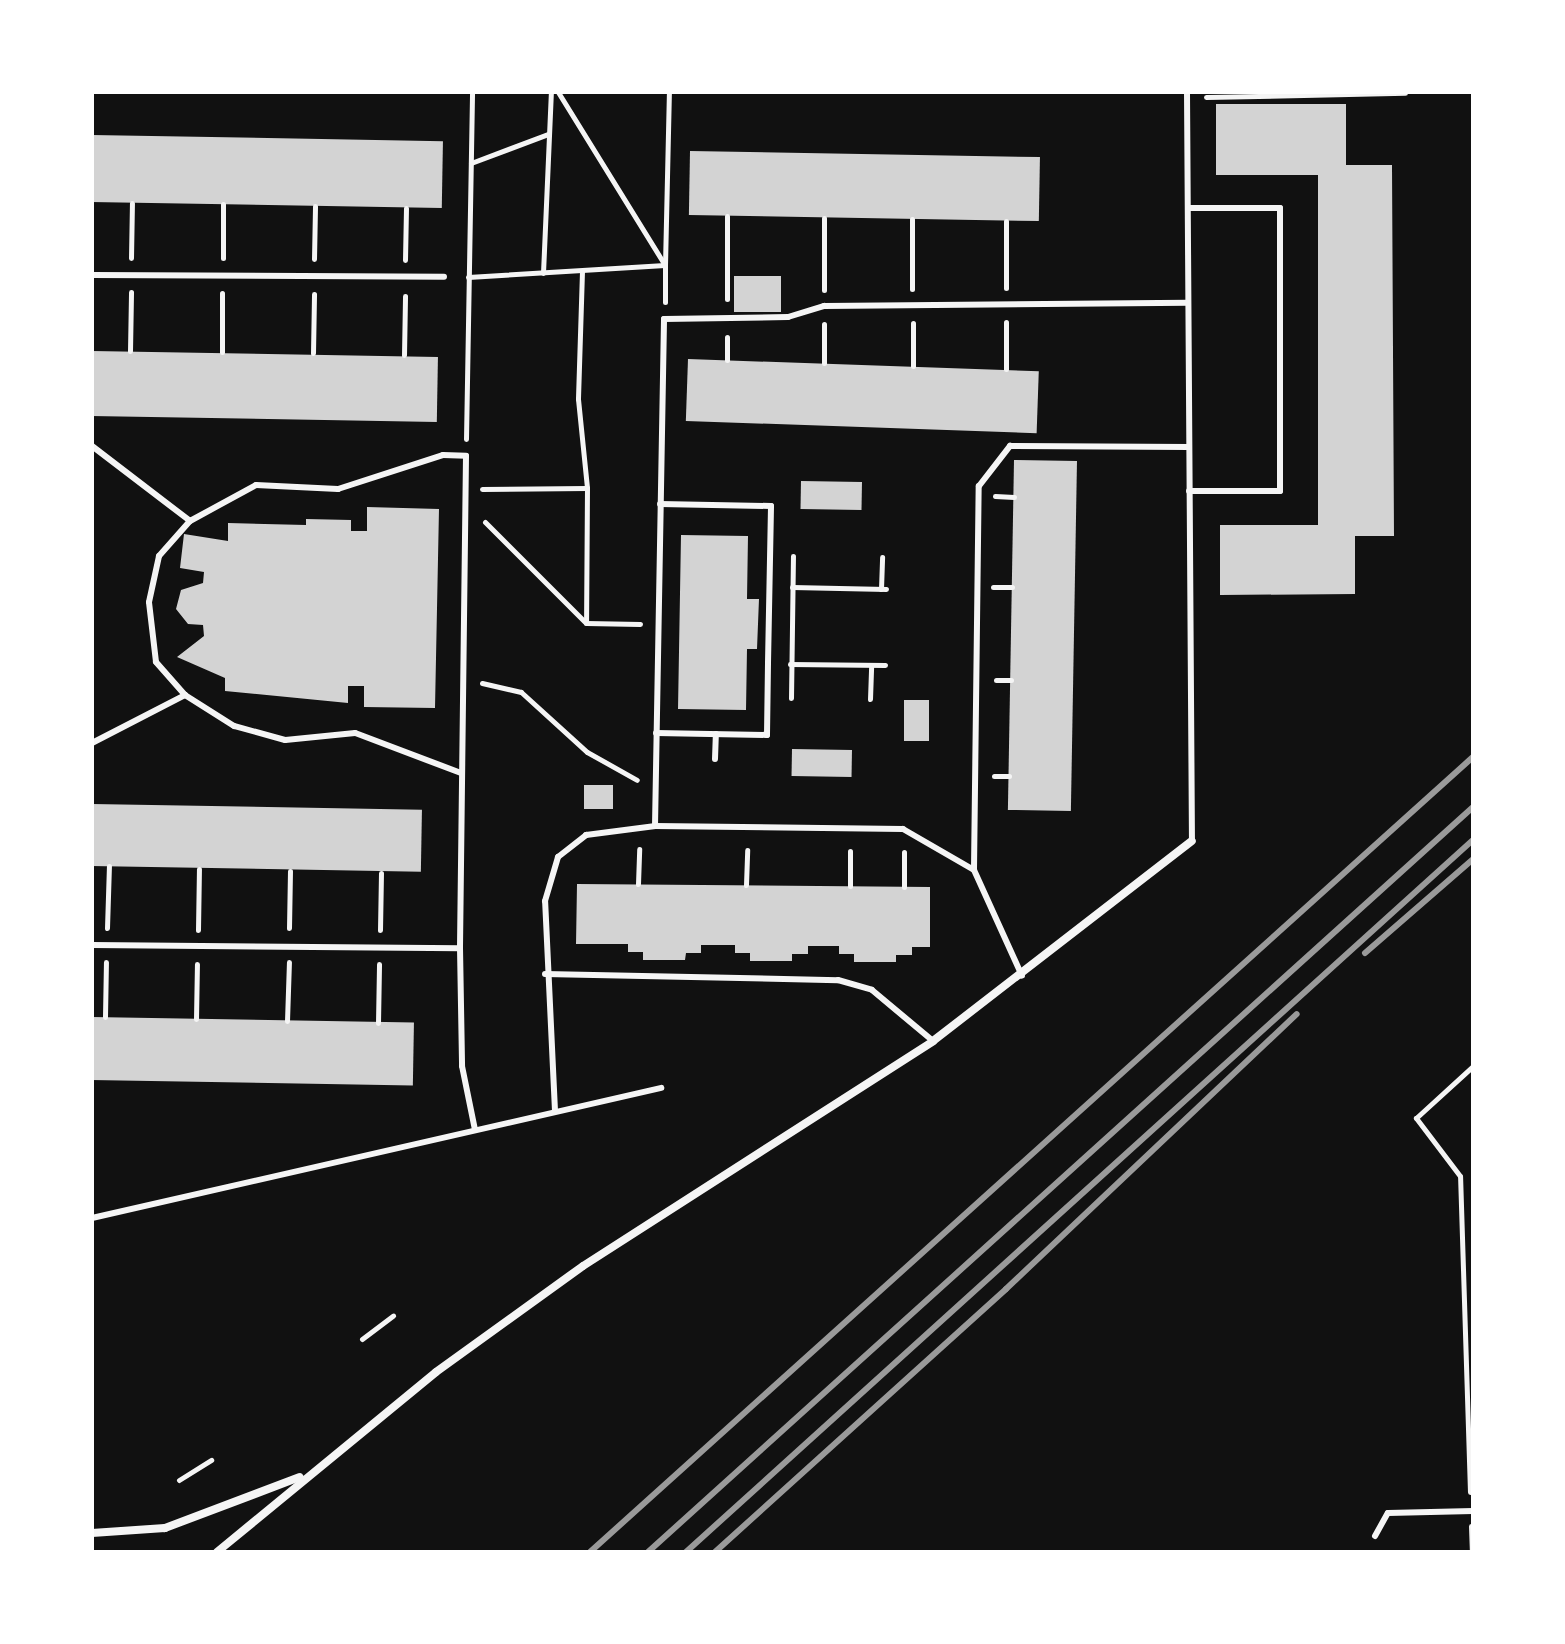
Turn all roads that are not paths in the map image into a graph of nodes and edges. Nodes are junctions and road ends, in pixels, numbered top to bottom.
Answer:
1 (1187, 94) edge
2 (1188, 208) junction
3 (92, 275) edge
4 (444, 277) road end
5 (1188, 303) junction
6 (92, 446) edge
7 (1189, 447) junction
8 (1189, 491) junction
9 (660, 504) junction
10 (190, 521) junction
11 (185, 695) junction
12 (656, 733) junction
13 (716, 734) junction
14 (92, 743) edge
15 (715, 759) dead end
16 (461, 773) junction
17 (655, 826) junction
18 (1192, 841) joint
19 (974, 870) junction
20 (92, 945) edge
21 (460, 948) junction
22 (545, 974) junction
23 (1022, 976) junction
24 (933, 1041) junction
25 (661, 1088) dead end
26 (555, 1111) junction
27 (475, 1130) junction
28 (92, 1218) edge
29 (311, 1472) junction
30 (1472, 1511) edge
31 (92, 1533) edge
32 (1375, 1536) dead end
33 (217, 1552) edge

1 - 2 lane
2 - 5 lane
2 - 8 lane
3 - 4 lane
5 - 7 lane
5 - 9 lane
6 - 10 lane
7 - 8 lane
7 - 19 lane
8 - 18 lane
9 - 12 lane
9 - 13 lane
10 - 11 lane
10 - 16 lane
11 - 14 lane
11 - 16 lane
12 - 13 lane
12 - 17 lane
13 - 15 lane
16 - 21 lane
17 - 19 lane
17 - 22 lane
18 - 23 street
19 - 23 lane
20 - 21 lane
21 - 27 lane
22 - 24 lane
22 - 26 lane
23 - 24 street
24 - 29 street
25 - 26 lane
26 - 27 lane
27 - 28 lane
29 - 31 street
29 - 33 street
30 - 32 lane

